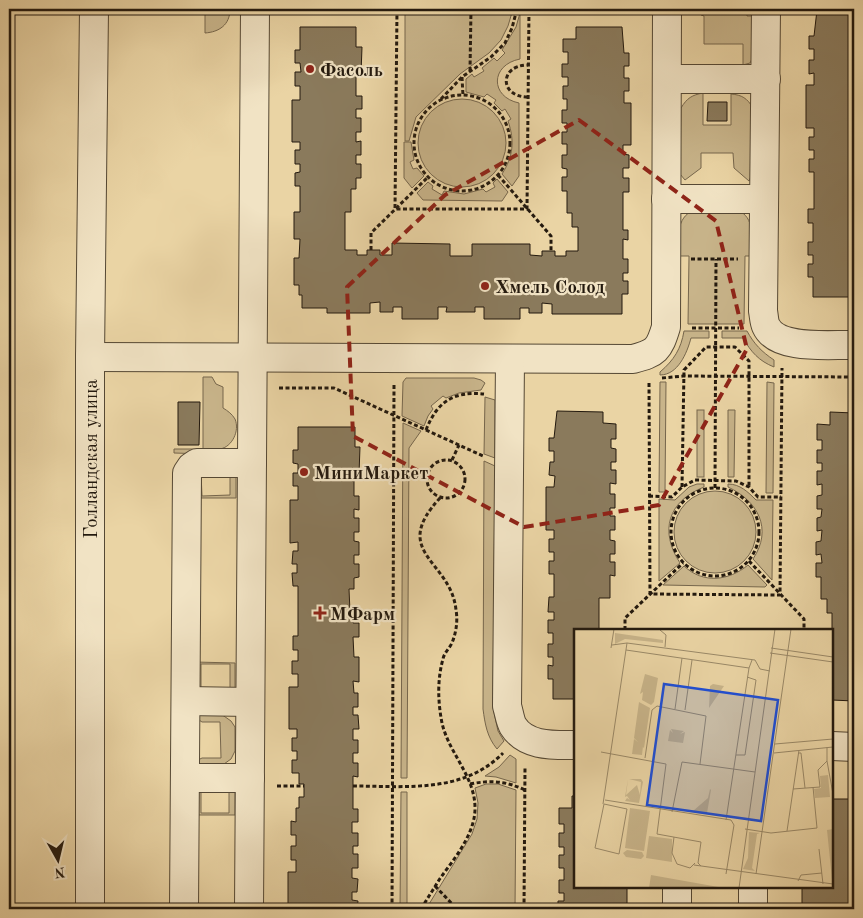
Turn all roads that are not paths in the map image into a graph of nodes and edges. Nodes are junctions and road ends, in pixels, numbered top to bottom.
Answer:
1 (94, 9) edge
2 (107, 9) edge
3 (255, 9) edge
4 (667, 9) edge
5 (766, 9) edge
6 (667, 79) junction
7 (766, 79) junction
8 (666, 199) junction
9 (764, 199) junction
10 (854, 344) edge
11 (98, 357) junction
12 (253, 358) junction
13 (510, 359) junction
14 (252, 464) junction
15 (186, 701) junction
16 (250, 702) junction
17 (574, 745) edge
18 (833, 746) edge
19 (854, 747) edge
20 (185, 778) junction
21 (250, 778) junction
22 (677, 888) edge
23 (753, 888) edge
24 (90, 909) edge
25 (105, 909) edge
26 (184, 909) edge
27 (249, 909) edge
28 (677, 909) edge
29 (753, 909) edge

1 - 11 street, Голландская улица
2 - 11 street, Голландская улица
3 - 12 street
4 - 6 street
5 - 7 street
6 - 7 street
6 - 8 street
7 - 9 street
8 - 9 street
8 - 13 street
9 - 10 street
11 - 12 street
11 - 24 street, Голландская улица
11 - 25 street, Голландская улица
12 - 13 street
12 - 14 street
13 - 17 street
14 - 15 street
14 - 16 street
15 - 16 street
15 - 20 street
16 - 21 street
18 - 19 street
20 - 21 street
20 - 26 street
21 - 27 street
22 - 28 street
23 - 29 street

